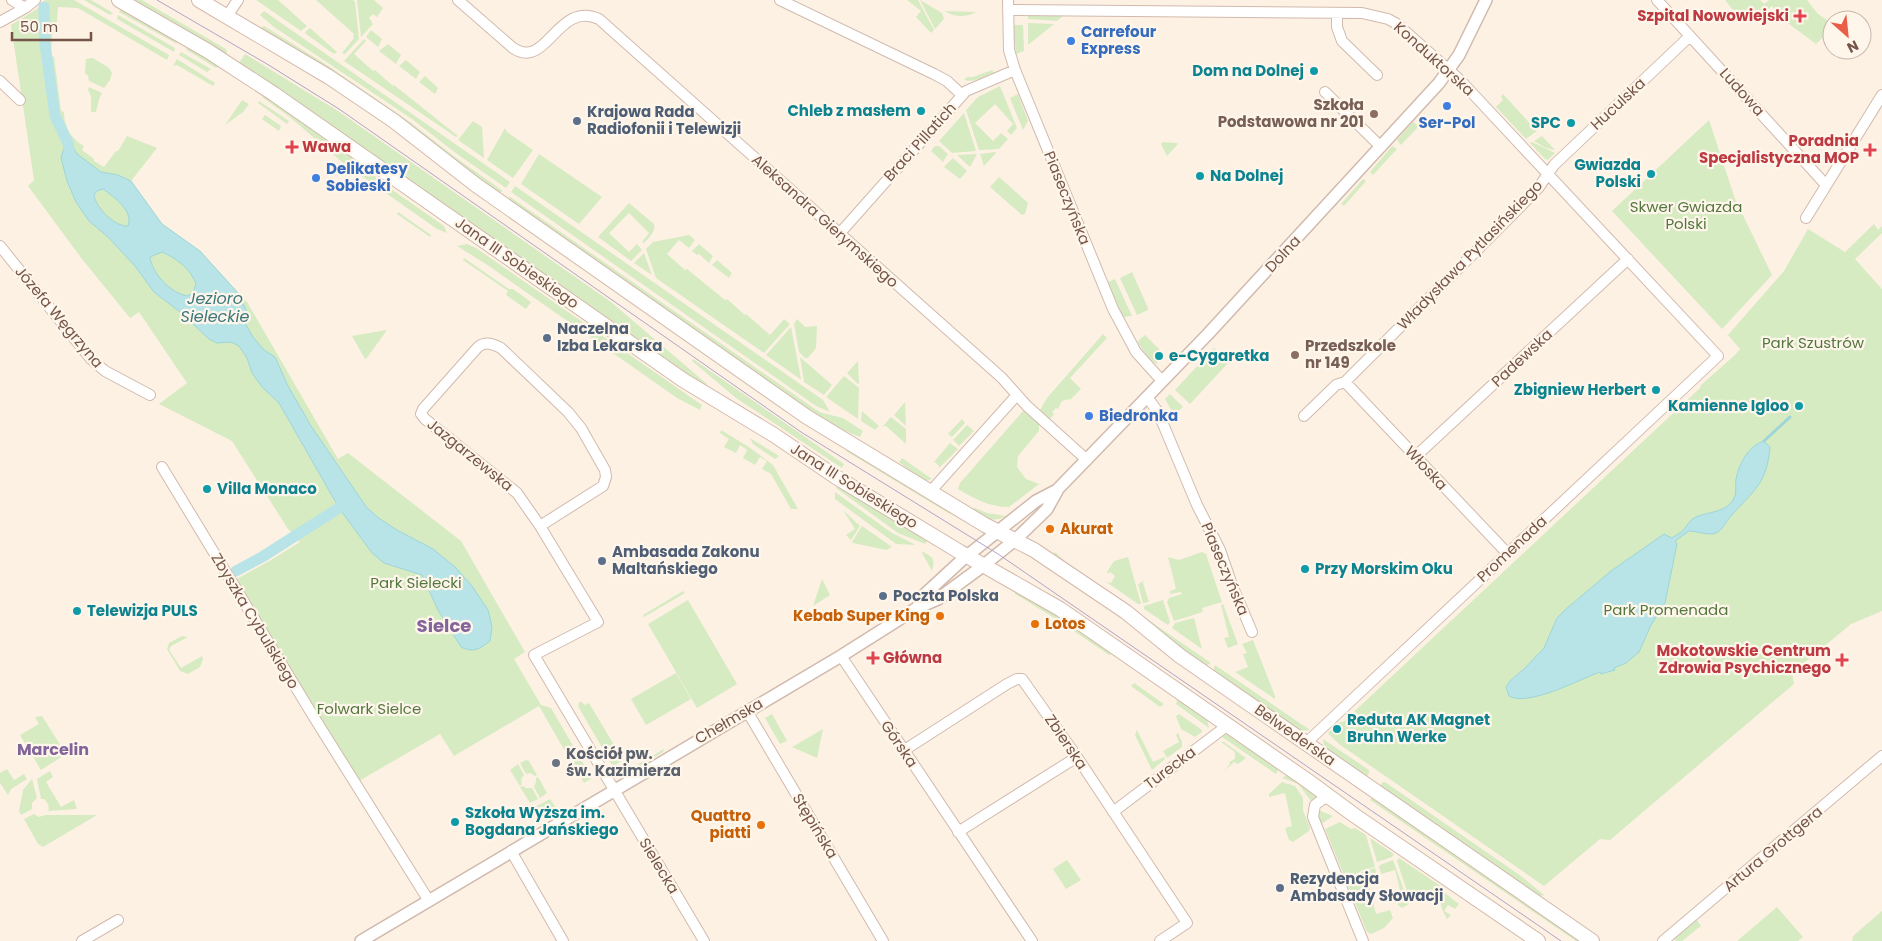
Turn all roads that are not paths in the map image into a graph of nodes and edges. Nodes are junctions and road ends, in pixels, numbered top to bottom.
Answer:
1 (12, 0) edge
2 (35, 0) edge
3 (119, 0) edge
4 (199, 0) edge
5 (238, 0) edge
6 (458, 0) edge
7 (780, 0) edge
8 (1486, 0) edge
9 (1658, 0) edge
10 (1008, 5) edge
11 (25, 8) junction
12 (1337, 13) junction
13 (227, 16) junction
14 (0, 22) edge
15 (1690, 36) junction
16 (1015, 70) junction
17 (1450, 70) junction
18 (1377, 75) dead end
19 (0, 80) edge
20 (1325, 92) dead end
21 (1882, 94) edge
22 (962, 95) junction
23 (20, 100) dead end
24 (1381, 146) junction
25 (1548, 174) junction
26 (1826, 185) junction
27 (1806, 218) dead end
28 (840, 233) junction
29 (0, 246) edge
30 (1628, 259) junction
31 (1718, 356) joint
32 (1162, 381) junction
33 (1345, 382) junction
34 (150, 395) dead end
35 (1017, 395) junction
36 (1147, 397) junction
37 (1304, 416) dead end
38 (1415, 456) junction
39 (1087, 460) junction
40 (162, 467) dead end
41 (1057, 490) junction
42 (930, 492) junction
43 (540, 526) junction
44 (997, 531) junction
45 (1015, 540) junction
46 (1508, 554) junction
47 (967, 556) junction
48 (984, 565) junction
49 (917, 608) junction
50 (1252, 632) dead end
51 (841, 656) junction
52 (747, 711) junction
53 (1228, 725) junction
54 (1306, 743) junction
55 (904, 751) junction
56 (1882, 756) edge
57 (1077, 757) junction
58 (614, 790) junction
59 (1330, 798) junction
60 (1113, 812) junction
61 (958, 832) junction
62 (512, 851) junction
63 (429, 901) junction
64 (118, 920) dead end
65 (82, 941) edge
66 (361, 941) edge
67 (563, 941) edge
68 (704, 941) edge
69 (883, 941) edge
70 (1032, 941) edge
71 (1160, 941) edge
72 (1363, 941) edge
73 (1538, 941) edge
74 (1592, 941) edge
75 (1663, 941) edge

1 - 11 street
2 - 11 street
3 - 47 main road, Jana III Sobieskiego
4 - 13 main road
5 - 13 street
6 - 28 street, Aleksandra Gierymskiego
7 - 22 street
8 - 17 street, Dolna
9 - 15 street, Ludowa
10 - 12 street, Konduktorska
10 - 16 street, Piaseczyńska
11 - 14 street
12 - 17 street, Konduktorska
12 - 18 street
13 - 42 main road
15 - 25 street, Huculska
15 - 26 street, Ludowa
16 - 22 street, Braci Pillatich
16 - 32 street, Piaseczyńska
17 - 24 street, Dolna
17 - 25 street, Konduktorska
19 - 23 street
20 - 24 street
21 - 26 street
22 - 28 street, Braci Pillatich
24 - 32 street, Dolna
25 - 30 street, Konduktorska
25 - 33 street, Władysława Pytlasińskiego
26 - 27 street
28 - 35 street, Aleksandra Gierymskiego
29 - 34 street, Józefa Węgrzyna
30 - 31 street, Konduktorska
30 - 38 street, Padewska
31 - 46 street, Promenada
32 - 36 street, Dolna
33 - 37 street, Władysława Pytlasińskiego
33 - 38 street, Włoska
35 - 39 street, Aleksandra Gierymskiego
35 - 42 street
36 - 39 street, Dolna
36 - 50 street, Piaseczyńska
38 - 46 street, Włoska
39 - 41 street, Dolna
40 - 63 street, Zbyszka Cybulskiego
41 - 44 street, Dolna
41 - 45 street, Dolna
42 - 44 main road
43 - 43 street, Jazgarzewska
43 - 58 street, Jazgarzewska
44 - 45 main road, Belwederska
44 - 47 street, Chełmska
45 - 48 street, Dolna
45 - 54 main road, Belwederska
46 - 54 street, Promenada
47 - 48 main road, Belwederska
47 - 49 street, Chełmska
48 - 49 street, Chełmska
48 - 53 main road, Belwederska
49 - 51 street, Chełmska
51 - 52 street, Chełmska
51 - 55 street, Górska
52 - 58 street, Chełmska
52 - 69 street, Stępińska
53 - 59 main road, Belwederska
53 - 60 street, Turecka
54 - 74 main road, Belwederska
55 - 57 street, Zbierska
55 - 61 street, Górska
56 - 75 street, Artura Grottgera
57 - 60 street, Zbierska
57 - 61 street
58 - 62 street, Chełmska
58 - 68 street, Sielecka
59 - 72 street
59 - 73 main road, Belwederska
60 - 71 street, Zbierska
61 - 70 street, Górska
62 - 63 street, Chełmska
62 - 67 street
63 - 66 street, Chełmska
64 - 65 street

